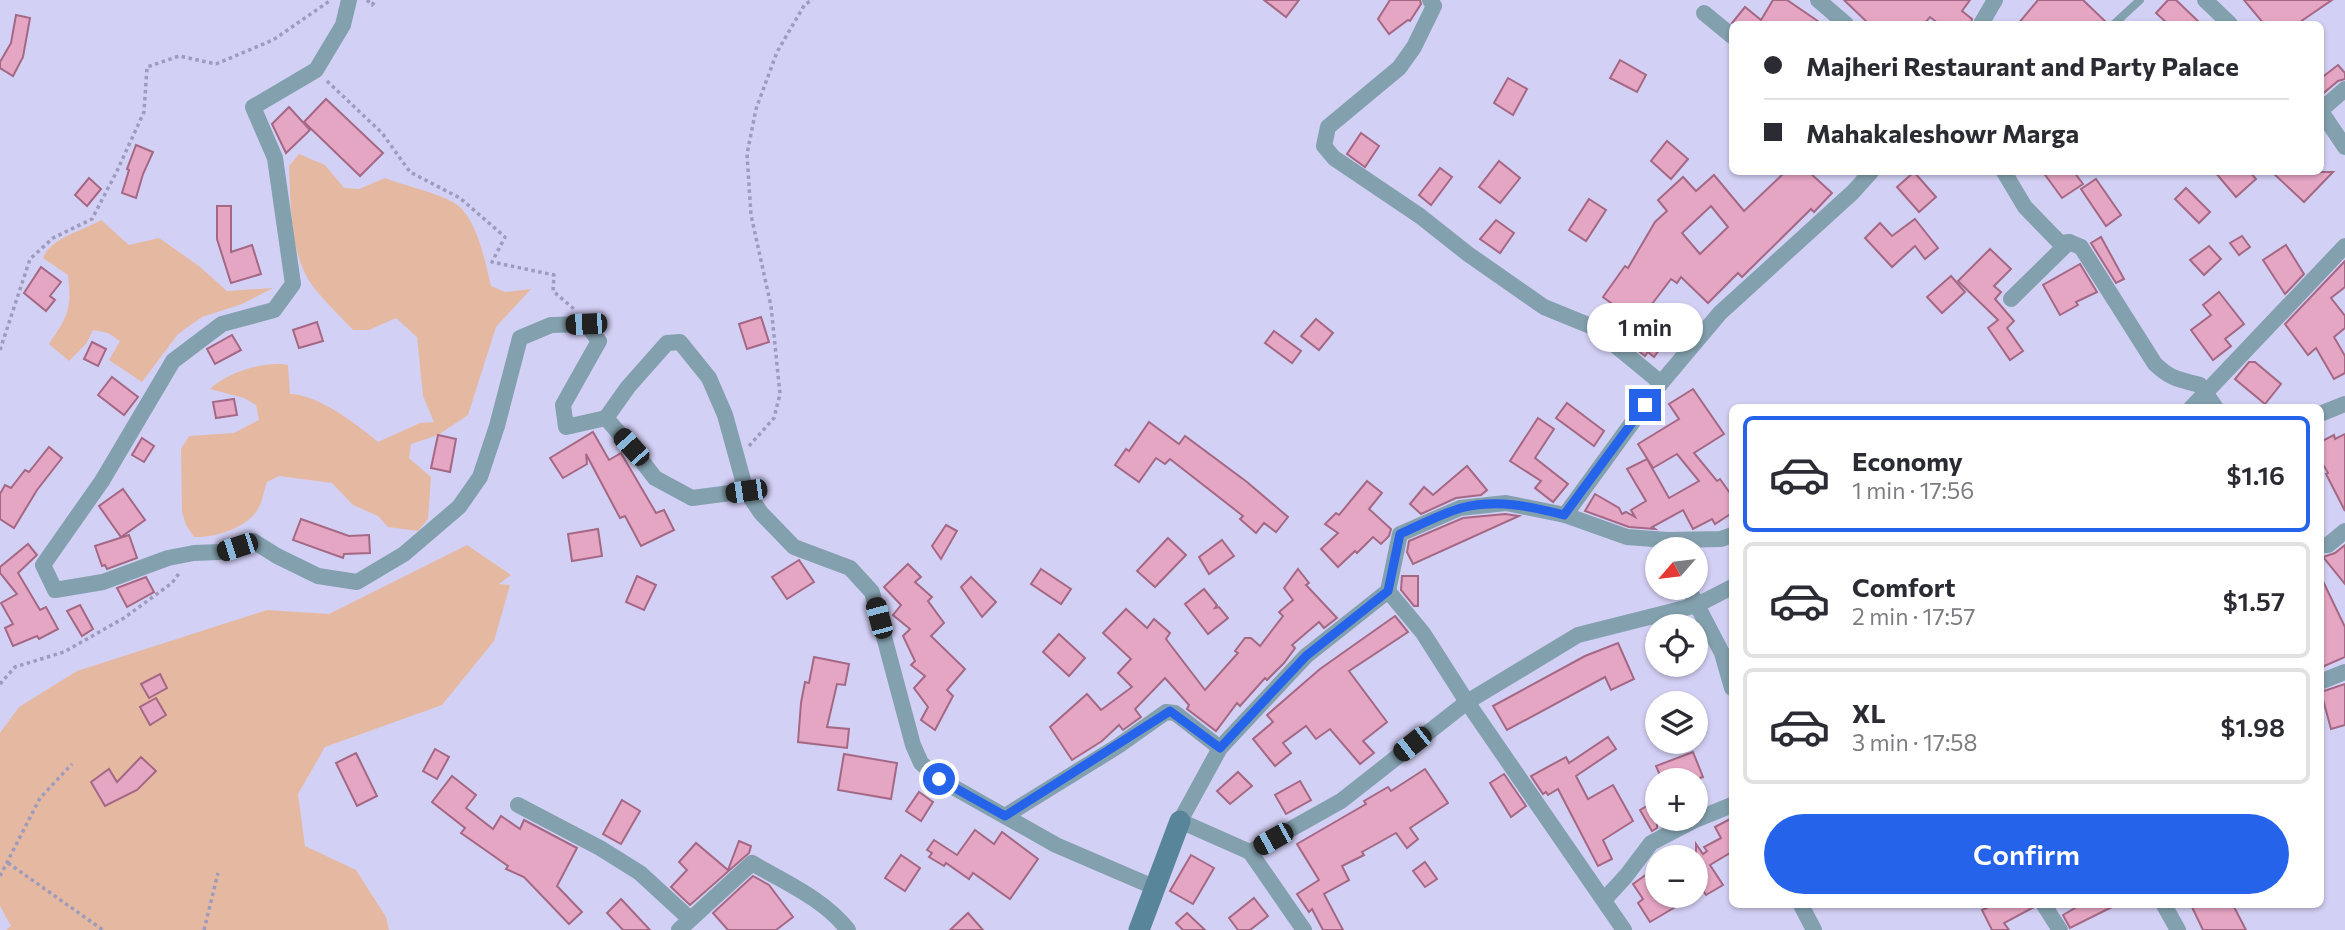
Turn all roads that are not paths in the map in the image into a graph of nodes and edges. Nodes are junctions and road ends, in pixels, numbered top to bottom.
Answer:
1 (349, 0) edge
2 (1430, 0) edge
3 (1818, 0) edge
4 (1995, 0) edge
5 (2140, 0) edge
6 (2205, 0) edge
7 (1704, 13) dead end
8 (1842, 21) edge
9 (1983, 21) edge
10 (2117, 21) edge
11 (2227, 21) edge
12 (1729, 34) edge
13 (2345, 89) edge
14 (2324, 107) edge
15 (2324, 115) edge
16 (2345, 147) edge
17 (1868, 175) edge
18 (2006, 175) edge
19 (2069, 242) junction
20 (2345, 246) edge
21 (2011, 299) dead end
22 (1661, 383) junction
23 (2206, 393) junction
24 (2194, 404) edge
25 (2213, 404) edge
26 (2345, 404) edge
27 (2324, 412) edge
28 (606, 418) junction
29 (746, 491) junction
30 (1564, 515) junction
31 (2345, 531) edge
32 (1729, 536) edge
33 (1708, 540) edge
34 (1645, 541) edge
35 (2324, 545) edge
36 (1729, 589) edge
37 (1388, 591) junction
38 (1694, 600) edge
39 (1697, 605) junction
40 (2345, 672) edge
41 (1729, 678) edge
42 (2324, 680) edge
43 (1467, 702) junction
44 (1220, 748) junction
45 (518, 806) dead end
46 (1729, 806) edge
47 (1005, 816) junction
48 (1180, 821) junction
49 (1250, 852) junction
50 (1156, 888) junction
51 (1604, 900) junction
52 (1803, 908) edge
53 (2046, 908) edge
54 (2166, 908) edge
55 (684, 924) edge
56 (848, 930) edge
57 (1139, 930) edge
58 (1304, 930) edge
59 (1624, 930) edge
60 (1814, 930) edge
61 (2060, 930) edge
62 (2178, 930) edge

1 - 28 street
2 - 22 street
3 - 8 street
4 - 9 street
5 - 10 lane
6 - 11 street
7 - 12 street
13 - 14 street
15 - 16 street
17 - 22 street
18 - 19 street
19 - 21 street
19 - 23 street
20 - 23 street
22 - 30 street
23 - 24 street
23 - 25 street
26 - 27 street
28 - 29 street
28 - 29 street
29 - 47 street
30 - 34 street
30 - 37 street
31 - 35 street
32 - 33 street
36 - 39 street
37 - 43 street
37 - 44 street
38 - 39 street
39 - 41 street
39 - 43 street
40 - 42 street
43 - 49 street
43 - 51 street
44 - 47 street
44 - 48 street
45 - 55 street
46 - 51 street
47 - 50 street
48 - 49 street
48 - 50 main road
49 - 58 street
50 - 57 main road
51 - 59 street
52 - 60 street
53 - 61 street
54 - 62 street
55 - 56 street

